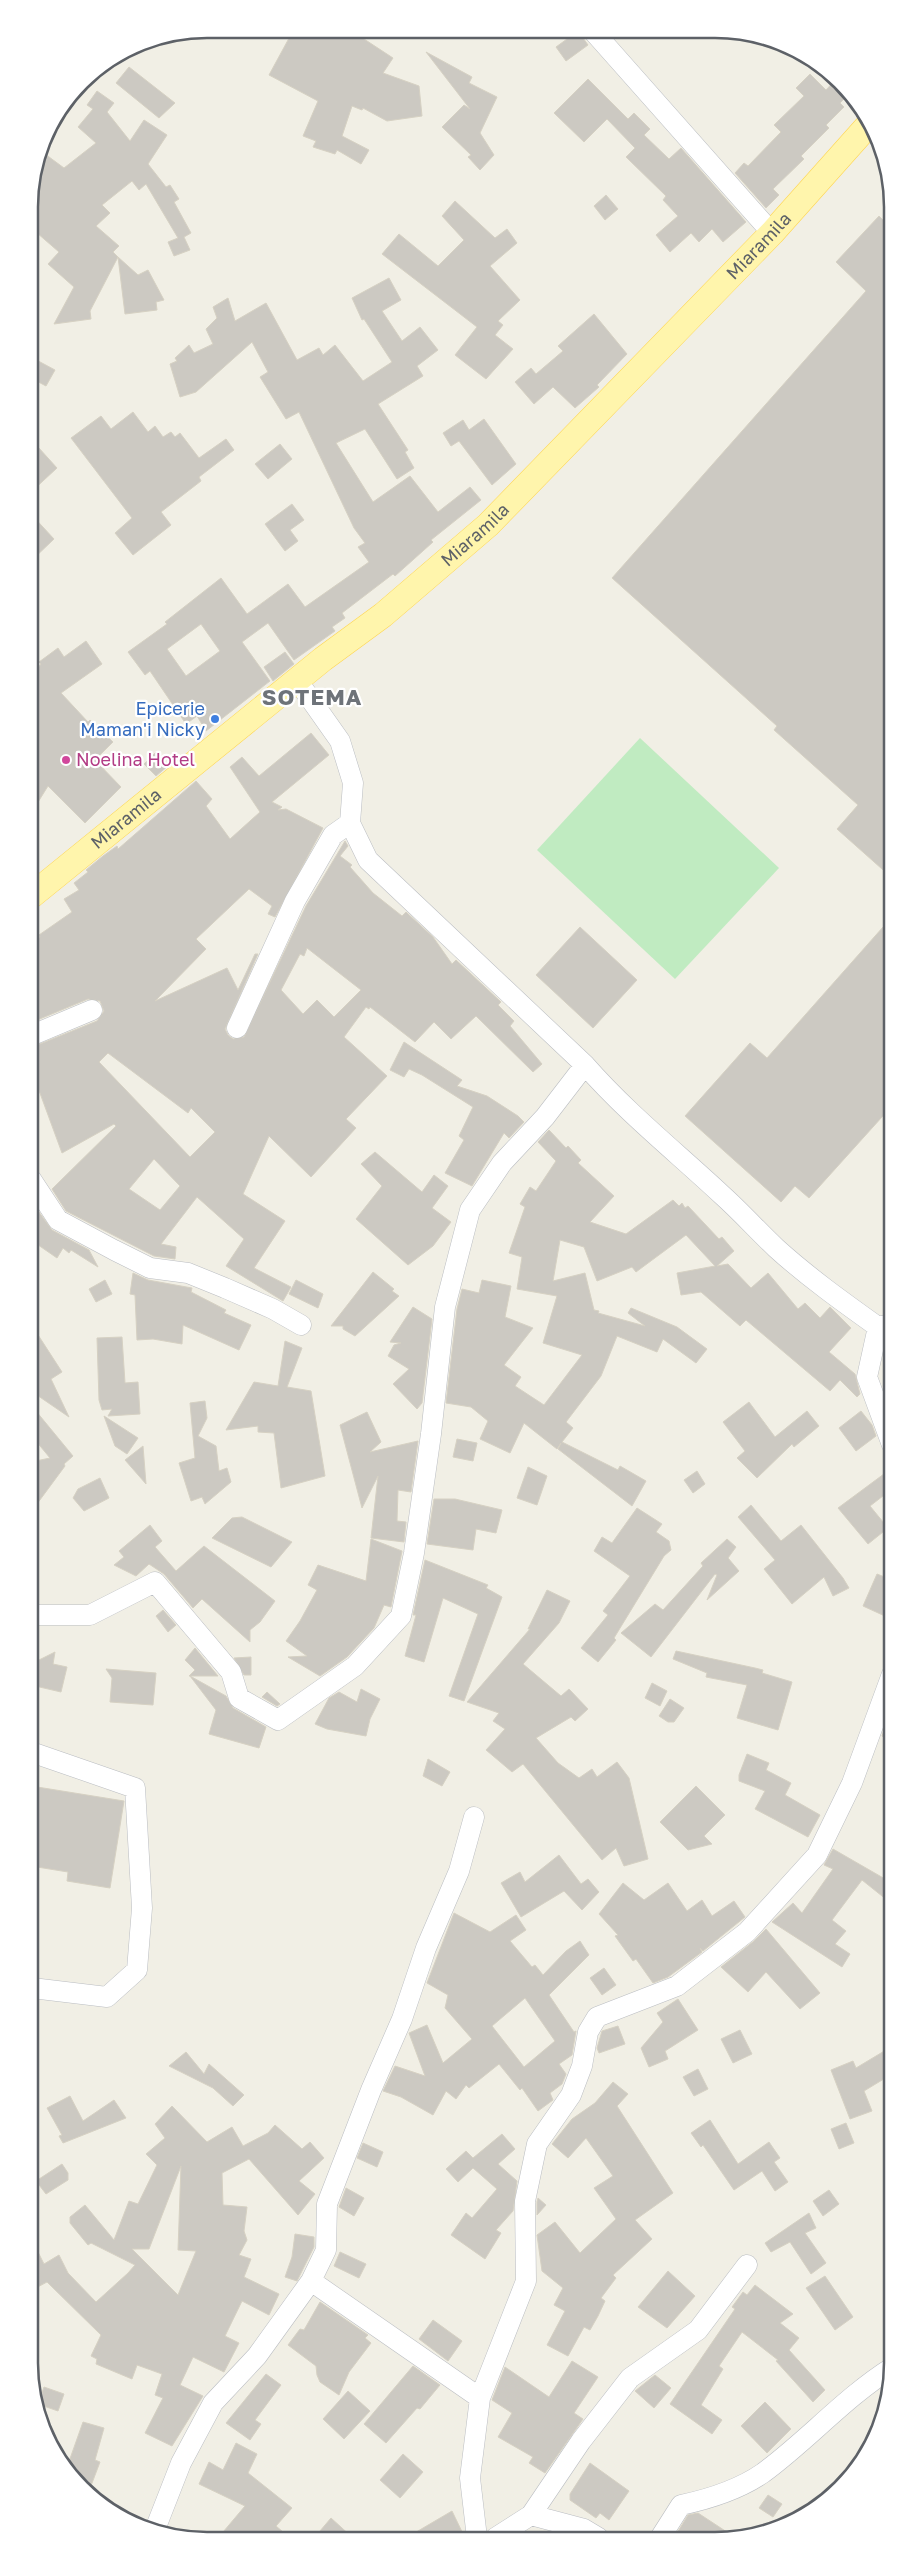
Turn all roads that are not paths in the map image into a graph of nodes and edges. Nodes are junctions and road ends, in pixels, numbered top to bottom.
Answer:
1 (599, 38) edge
2 (865, 129) edge
3 (772, 233) junction
4 (297, 680) junction
5 (350, 823) junction
6 (38, 890) edge
7 (92, 1010) dead end
8 (237, 1028) dead end
9 (38, 1033) edge
10 (585, 1064) junction
11 (38, 1191) edge
12 (301, 1324) dead end
13 (884, 1324) edge
14 (884, 1328) edge
15 (884, 1423) edge
16 (38, 1615) edge
17 (884, 1696) edge
18 (38, 1754) edge
19 (474, 1817) dead end
20 (38, 1989) edge
21 (747, 2265) dead end
22 (311, 2281) junction
23 (884, 2373) edge
24 (480, 2398) junction
25 (531, 2515) junction
26 (157, 2525) edge
27 (476, 2532) edge
28 (504, 2532) edge
29 (589, 2532) edge
30 (664, 2532) edge

1 - 3 street
2 - 3 main road, Miaramila
3 - 4 main road, Miaramila
4 - 5 street
4 - 6 main road, Miaramila
5 - 8 street
5 - 10 street
7 - 9 street
10 - 13 street
10 - 16 street
11 - 12 street
14 - 15 street
17 - 24 street
18 - 20 street
19 - 22 street
21 - 25 street
22 - 24 street
22 - 26 street
23 - 30 street
24 - 27 street
25 - 28 street
25 - 29 street

